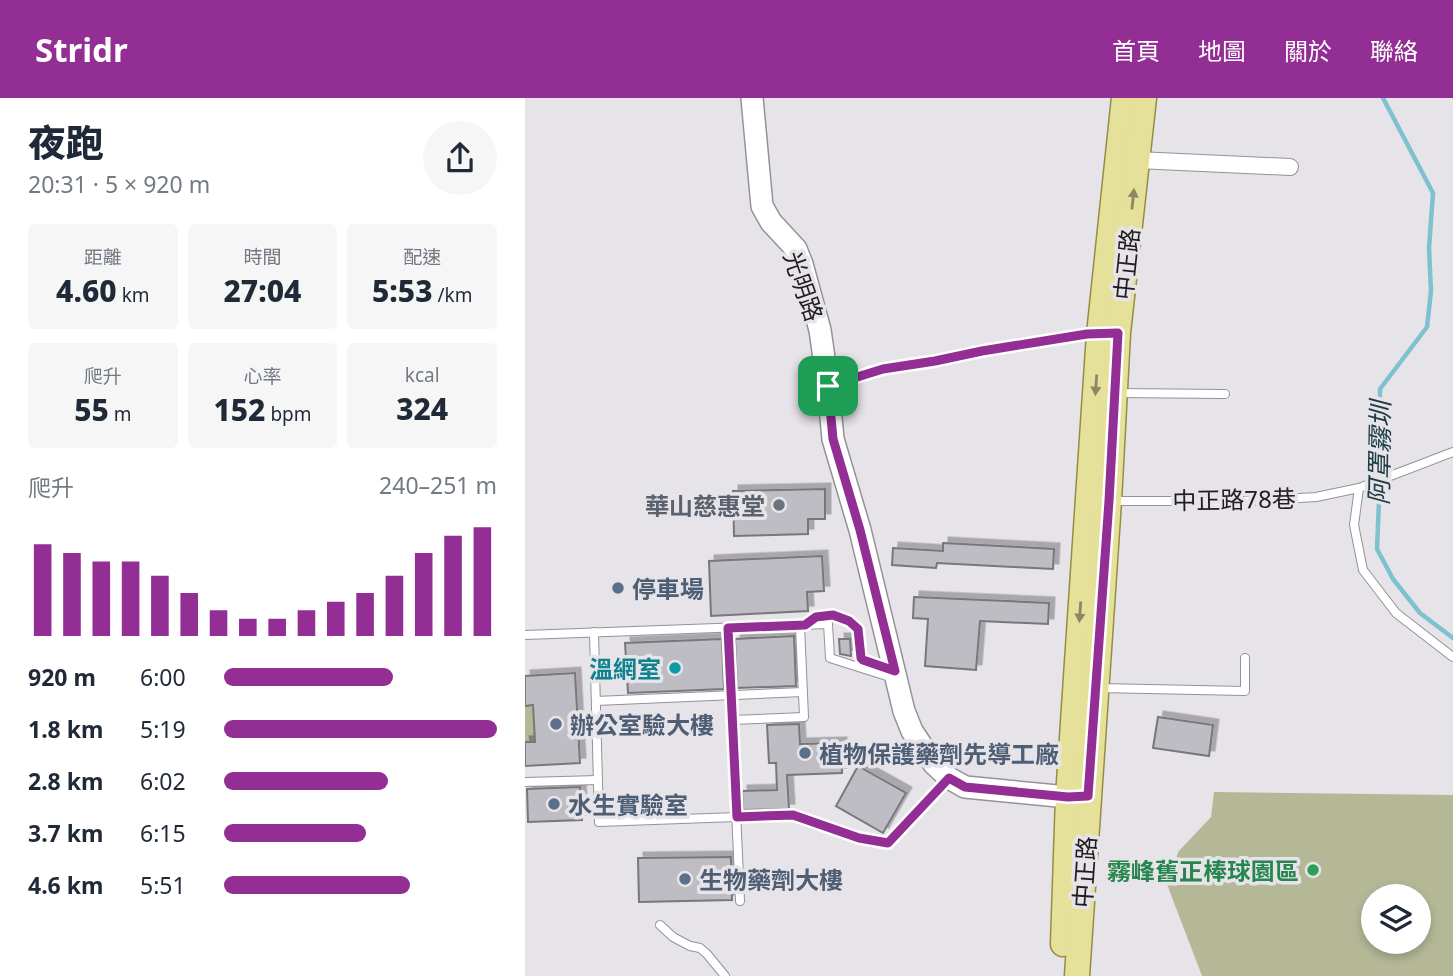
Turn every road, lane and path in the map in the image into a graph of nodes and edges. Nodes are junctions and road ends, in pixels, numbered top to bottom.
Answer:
1 (752, 98) edge
2 (1124, 98) edge
3 (1144, 98) edge
4 (1137, 160) junction
5 (1290, 167) dead end
6 (1109, 334) junction
7 (828, 386) junction
8 (1114, 393) junction
9 (1225, 394) dead end
10 (1453, 452) edge
11 (1359, 488) junction
12 (1109, 501) junction
13 (802, 625) junction
14 (728, 628) junction
15 (594, 632) junction
16 (525, 634) edge
17 (1453, 657) edge
18 (1245, 658) dead end
19 (896, 675) junction
20 (1096, 688) junction
21 (803, 692) junction
22 (731, 695) junction
23 (596, 701) junction
24 (732, 720) junction
25 (949, 778) junction
26 (598, 780) junction
27 (525, 782) edge
28 (1078, 797) junction
29 (737, 817) junction
30 (740, 901) dead end
31 (660, 925) dead end
32 (725, 976) edge
33 (1061, 976) edge
34 (1077, 976) edge

1 - 7 street, 光明路
2 - 6 main road, 中正路
3 - 4 main road, 中正路
4 - 5 street
6 -> 4 main road, 中正路
6 - 7 lane
6 - 8 main road, 中正路
6 -> 28 main road, 中正路
7 - 19 street, 光明路
8 - 9 lane
8 - 12 main road, 中正路
10 - 11 lane, 中正路78巷
11 - 12 lane, 中正路78巷
11 - 17 lane
12 - 20 main road, 中正路
13 - 14 lane
13 - 19 lane
13 - 19 lane
13 - 21 lane
14 - 15 lane
14 - 22 lane
15 - 16 lane
15 - 23 lane
18 - 20 lane
19 - 25 street, 光明路
20 - 28 main road, 中正路
21 - 22 lane
21 - 24 lane
22 - 23 lane
22 - 24 lane
23 - 26 lane
24 - 29 lane
25 - 28 street
25 - 29 lane
26 - 27 lane
26 - 29 lane
28 - 33 main road, 中正路
28 - 34 main road, 中正路
29 - 30 lane
31 - 32 lane

